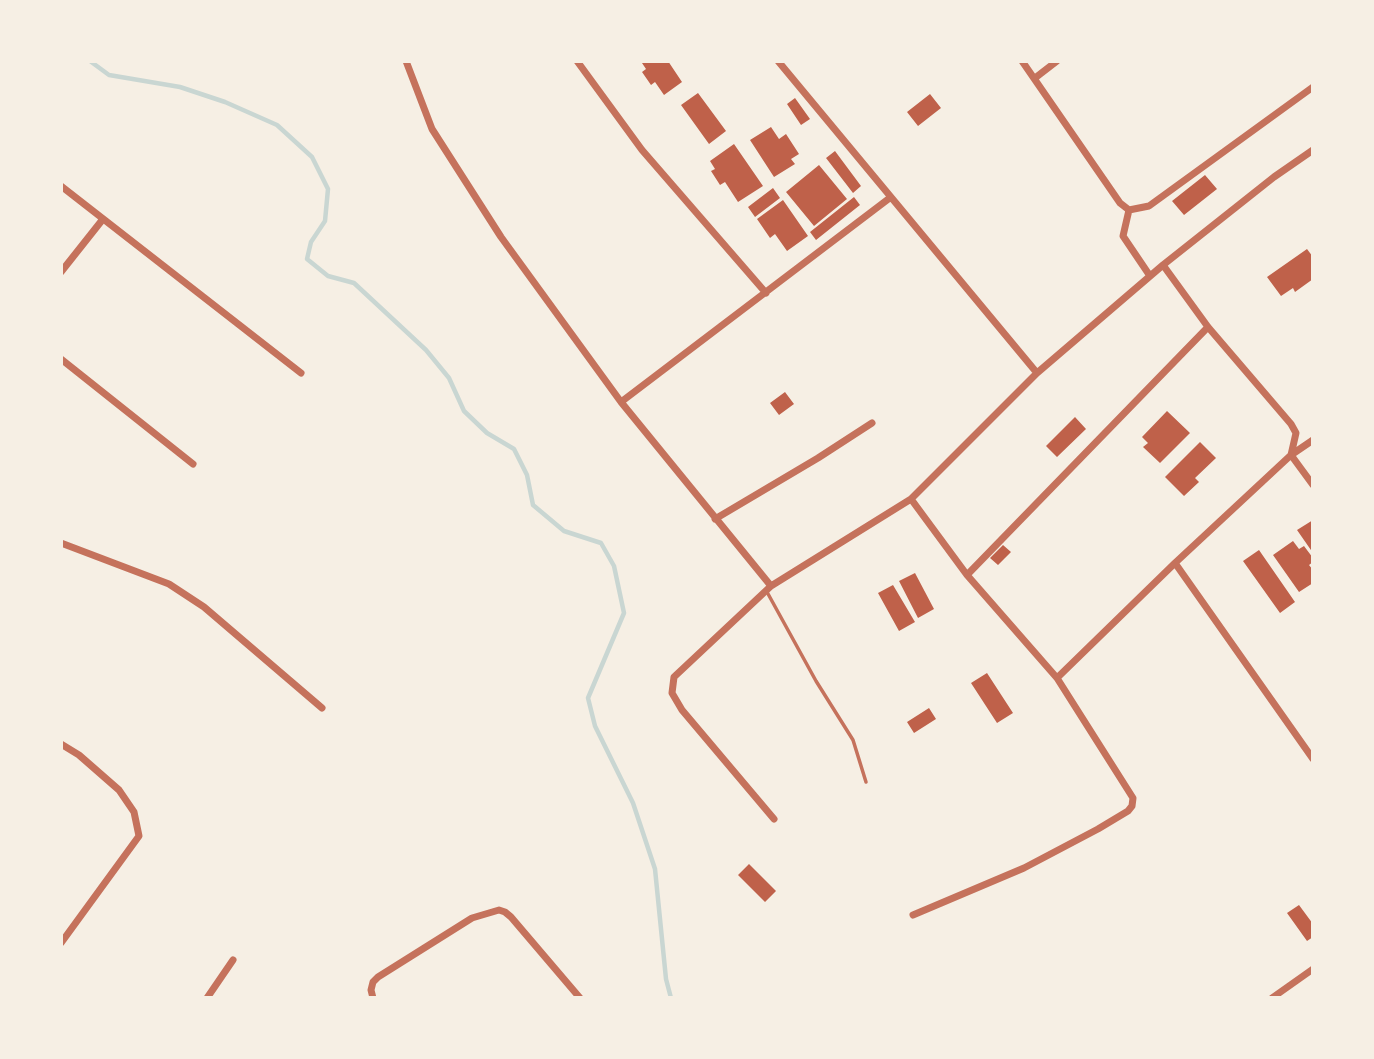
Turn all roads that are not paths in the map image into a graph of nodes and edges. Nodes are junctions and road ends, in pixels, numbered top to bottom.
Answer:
1 (406, 61) edge
2 (577, 61) edge
3 (778, 61) edge
4 (1022, 61) edge
5 (1057, 61) edge
6 (1035, 78) junction
7 (1313, 87) edge
8 (1313, 150) edge
9 (61, 186) edge
10 (891, 197) junction
11 (1129, 210) junction
12 (103, 219) junction
13 (1163, 265) junction
14 (61, 272) edge
15 (1150, 276) junction
16 (766, 293) junction
17 (1208, 327) junction
18 (61, 359) edge
19 (300, 373) dead end
20 (1037, 373) junction
21 (621, 402) junction
22 (872, 423) dead end
23 (1313, 440) edge
24 (1291, 455) junction
25 (193, 464) dead end
26 (1313, 485) edge
27 (911, 499) junction
28 (716, 519) junction
29 (61, 543) edge
30 (1175, 563) junction
31 (967, 575) junction
32 (768, 588) junction
33 (1057, 678) junction
34 (321, 708) dead end
35 (61, 744) edge
36 (1313, 759) edge
37 (866, 782) dead end
38 (774, 819) dead end
39 (913, 915) dead end
40 (61, 943) edge
41 (233, 960) dead end
42 (1313, 969) edge
43 (207, 998) edge
44 (373, 998) edge
45 (580, 998) edge
46 (1272, 998) edge

1 - 21 street
2 - 16 street
3 - 10 street
4 - 6 street
5 - 6 street
6 - 11 street
7 - 11 street
8 - 13 street
9 - 12 street
10 - 16 street
10 - 20 street
11 - 15 street
12 - 14 street
12 - 19 street
13 - 15 street
13 - 17 street
15 - 20 street
16 - 21 street
17 - 24 street
17 - 31 street
18 - 25 street
20 - 27 street
21 - 28 street
22 - 28 street
23 - 24 street
24 - 26 street
24 - 30 street
27 - 31 street
27 - 32 street
28 - 32 street
29 - 34 street
30 - 33 street
30 - 36 street
31 - 33 street
32 - 37 lane
32 - 38 street
33 - 39 street
35 - 40 street
41 - 43 street
42 - 46 street
44 - 45 street

